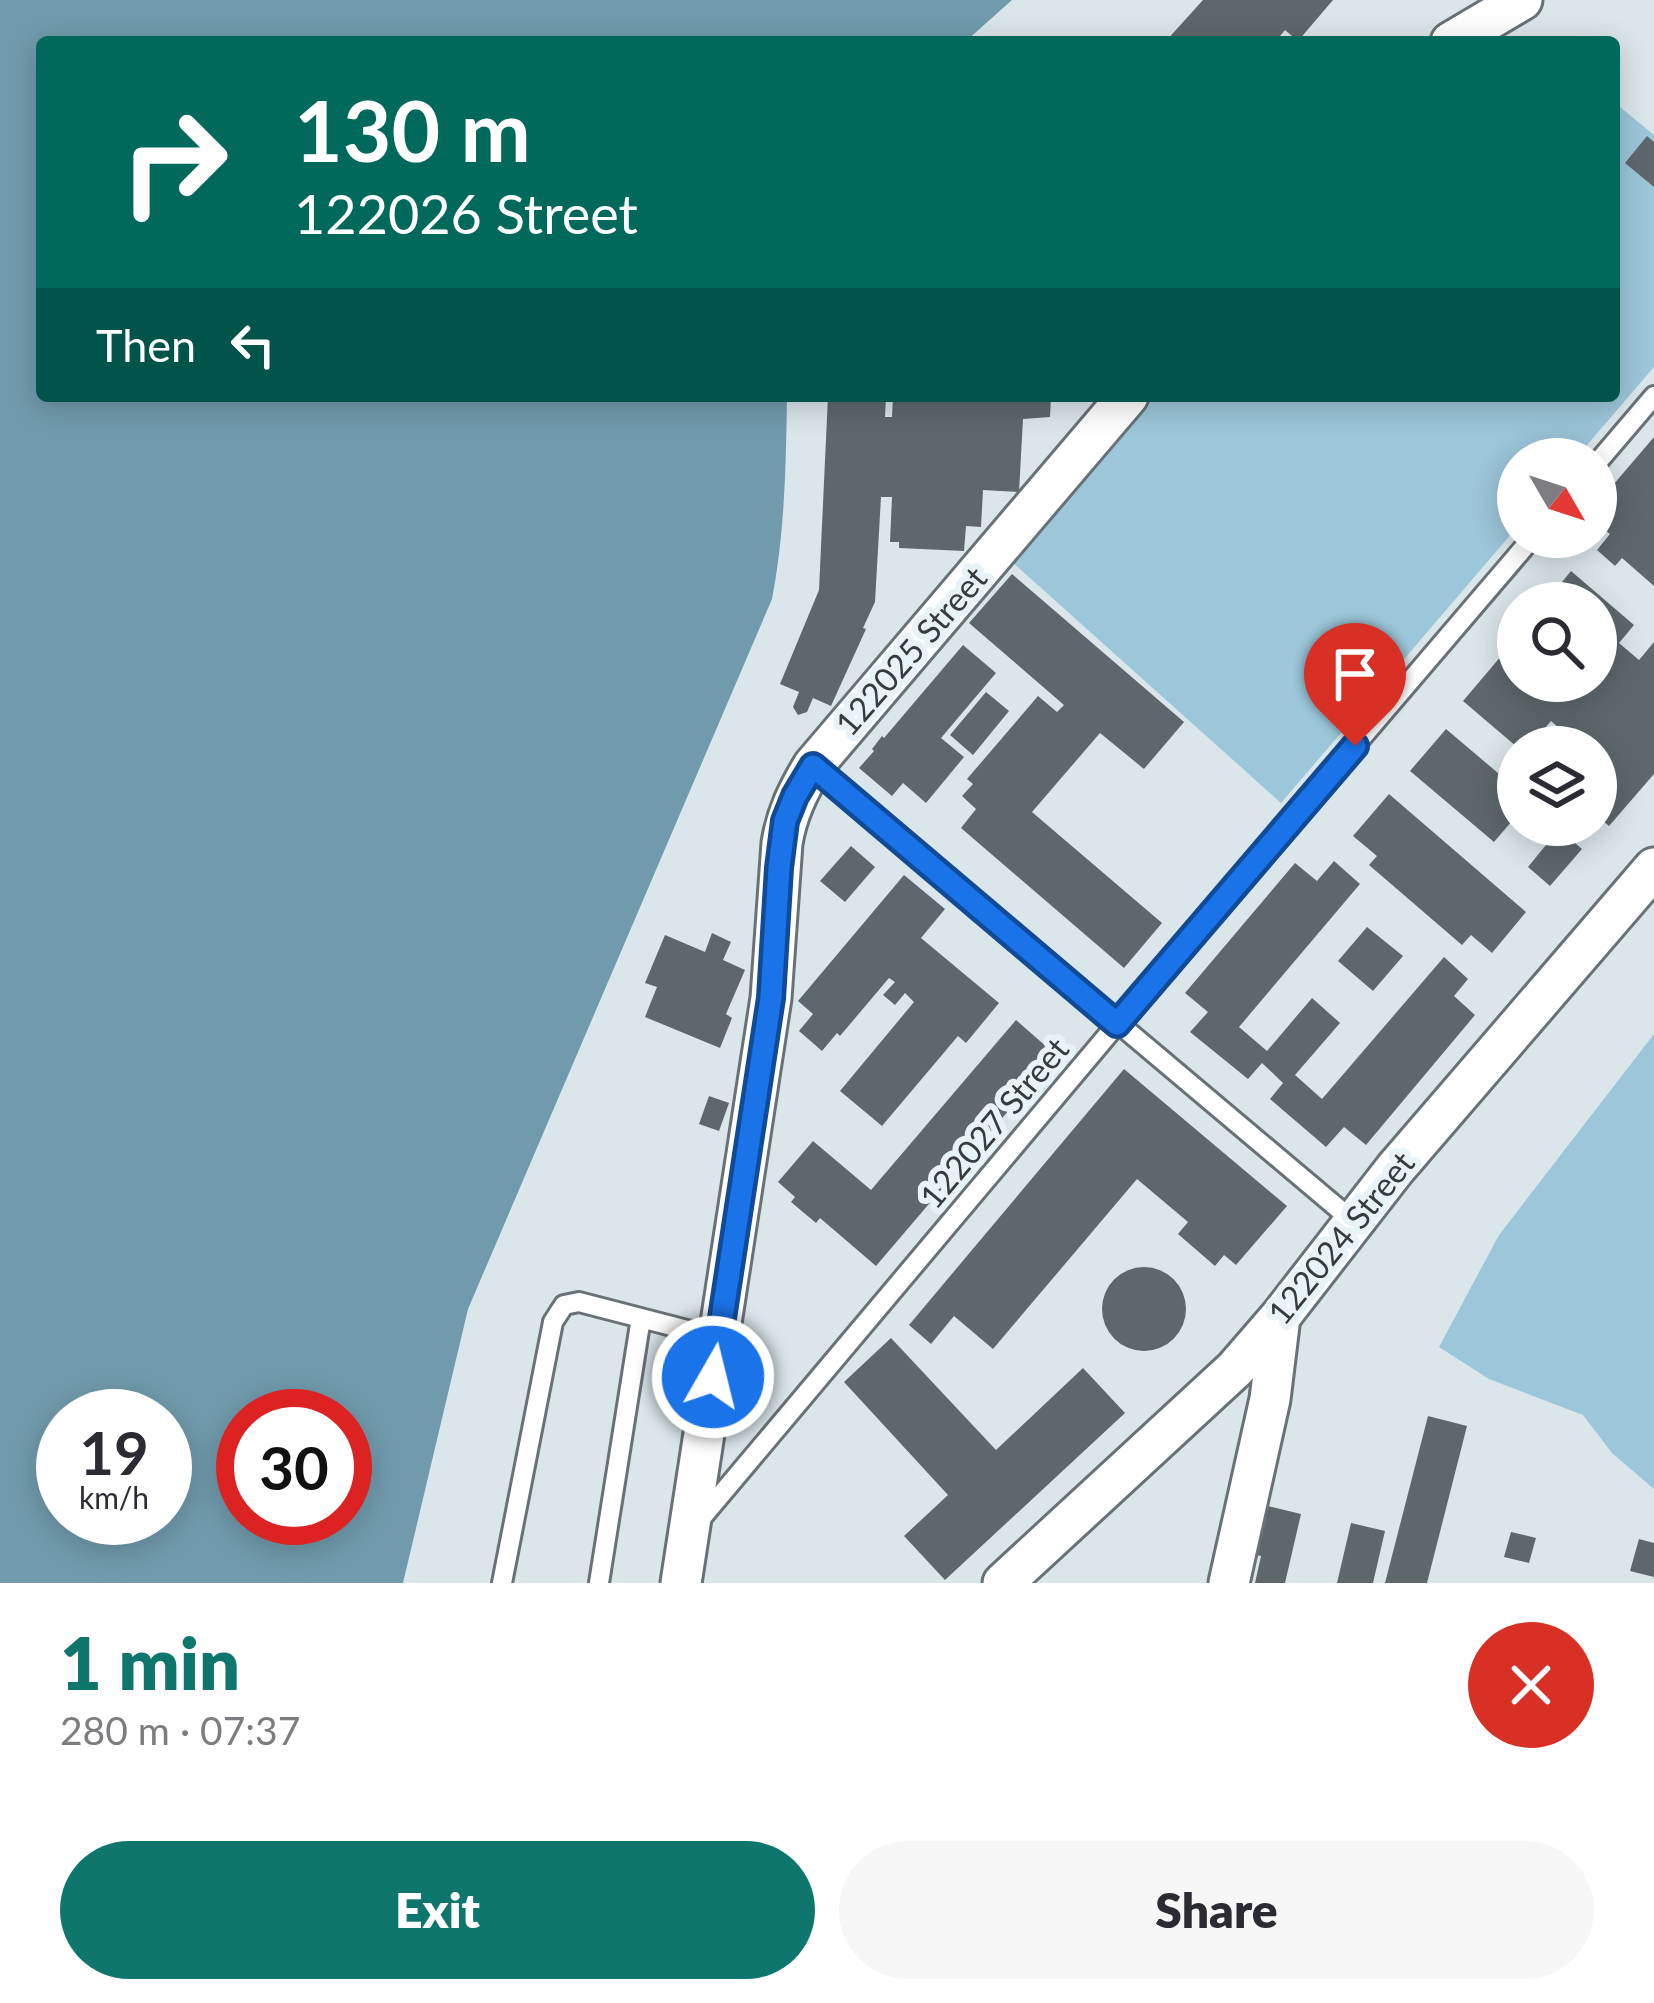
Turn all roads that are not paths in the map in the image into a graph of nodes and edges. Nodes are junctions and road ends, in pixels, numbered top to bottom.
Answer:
1 (1522, 0) edge
2 (1461, 36) edge
3 (1654, 396) edge
4 (1123, 402) edge
5 (1617, 439) edge
6 (1515, 558) edge
7 (813, 766) junction
8 (1654, 868) edge
9 (1117, 1024) junction
10 (1353, 1221) junction
11 (1280, 1316) junction
12 (640, 1318) junction
13 (718, 1338) junction
14 (691, 1531) junction
15 (502, 1583) edge
16 (599, 1583) edge
17 (681, 1583) edge
18 (1003, 1583) edge
19 (1229, 1583) edge

1 - 2 street
3 - 5 lane
4 - 7 street, 122025 Street
6 - 9 lane, 122027 Street
7 - 9 lane
7 - 13 street, 122025 Street
8 - 10 street, 122024 Street
9 - 10 lane
9 - 14 lane, 122027 Street
10 - 11 street, 122024 Street
11 - 18 street, 122024 Street
11 - 19 street
12 - 13 lane
12 - 15 lane
12 - 16 lane
13 - 14 street, 122025 Street
14 - 17 street, 122025 Street

